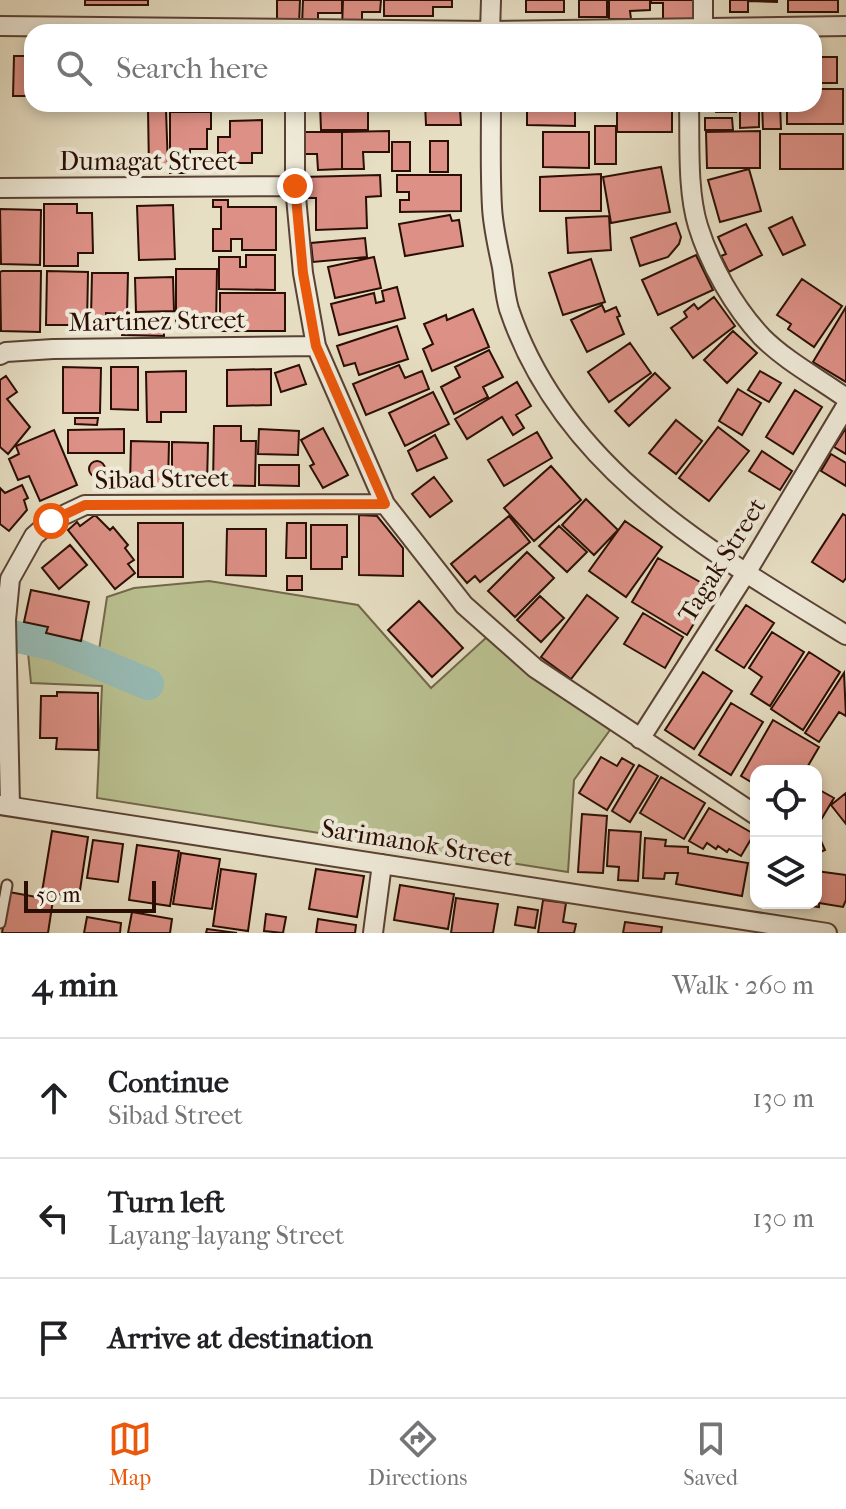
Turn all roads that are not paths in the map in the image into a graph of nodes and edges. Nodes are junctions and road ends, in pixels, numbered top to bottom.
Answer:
1 (491, 0) edge
2 (703, 0) edge
3 (490, 24) edge
4 (695, 24) edge
5 (0, 26) edge
6 (24, 26) edge
7 (822, 26) edge
8 (846, 26) edge
9 (295, 112) edge
10 (491, 112) edge
11 (689, 112) edge
12 (295, 186) junction
13 (0, 188) edge
14 (316, 346) junction
15 (2, 349) edge
16 (845, 398) edge
17 (385, 504) junction
18 (746, 573) junction
19 (846, 635) edge
20 (640, 739) junction
21 (5, 805) edge
22 (750, 811) edge
23 (382, 864) junction
24 (7, 885) dead end
25 (769, 909) edge
26 (0, 923) edge
27 (768, 923) junction
28 (373, 933) edge
29 (827, 933) edge

1 - 3 street
2 - 4 street
5 - 6 street
7 - 8 street
9 - 12 street
10 - 18 street
11 - 16 street
12 - 13 street, Dumagat Street
12 - 14 street
14 - 15 street, Martinez Street
14 - 17 street
16 - 18 street, Tagak Street
17 - 20 street
17 - 21 street, Sibad Street
18 - 19 street
18 - 20 street, Tagak Street
20 - 22 street
21 - 23 street, Sarimanok Street
23 - 27 street, Sarimanok Street
23 - 28 street
24 - 26 lane
25 - 27 street
27 - 29 street, Sarimanok Street

